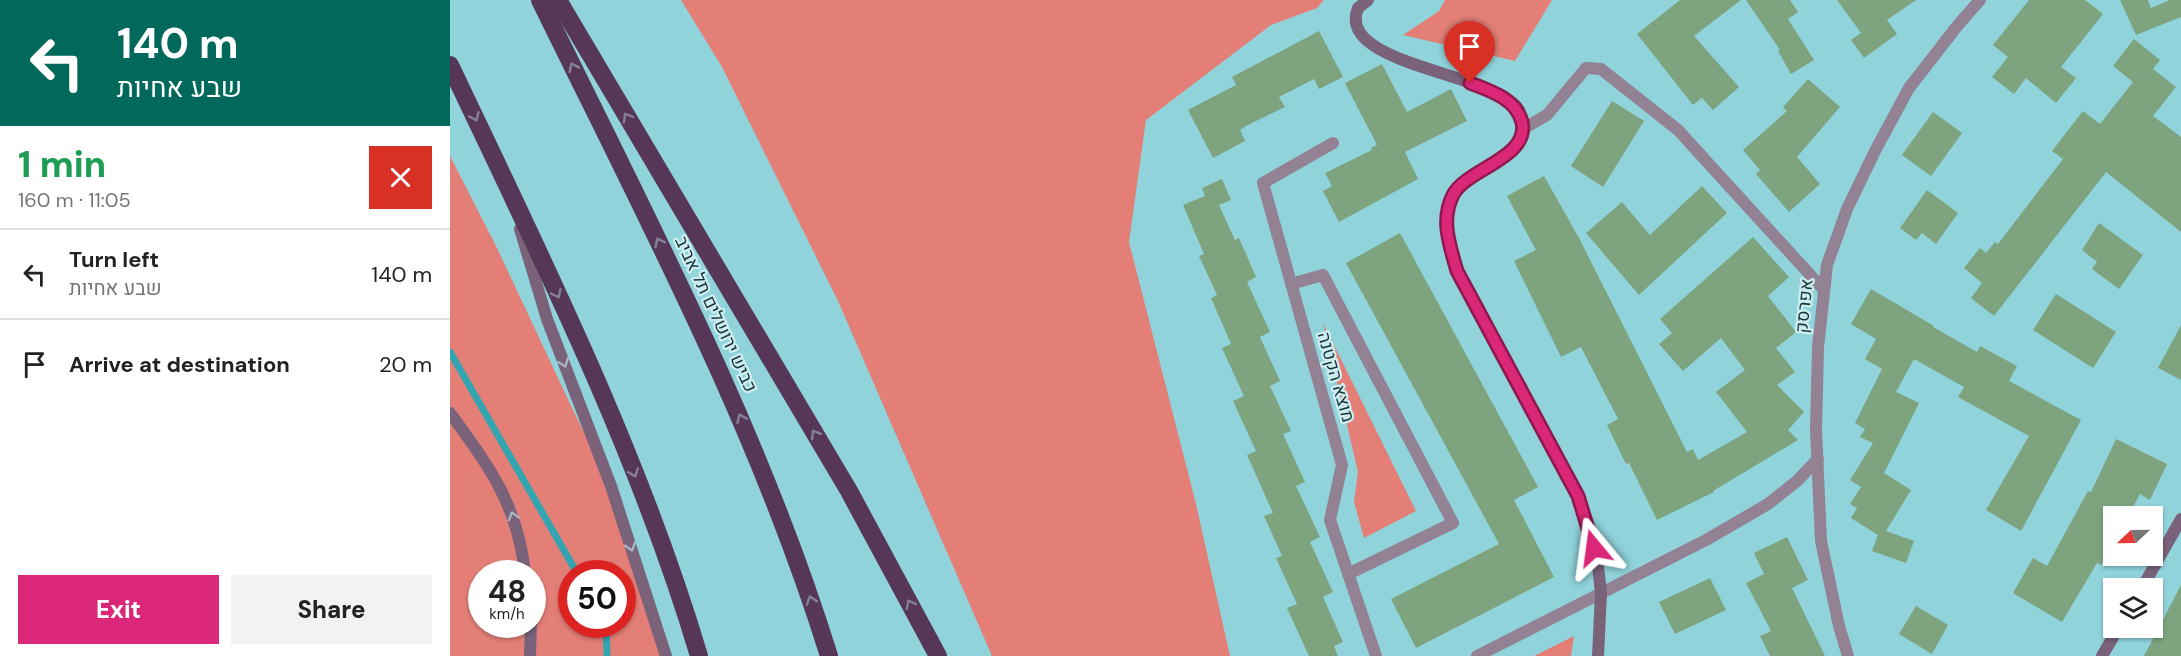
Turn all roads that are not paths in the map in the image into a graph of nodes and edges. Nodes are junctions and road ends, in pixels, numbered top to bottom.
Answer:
1 (540, 0) edge
2 (558, 0) edge
3 (1368, 0) edge
4 (1980, 0) edge
5 (450, 64) edge
6 (1523, 129) junction
7 (1333, 143) dead end
8 (508, 188) junction
9 (1291, 284) junction
10 (1824, 290) junction
11 (450, 413) edge
12 (1818, 459) junction
13 (2181, 519) edge
14 (524, 560) edge
15 (1348, 574) junction
16 (2148, 578) edge
17 (1601, 593) junction
18 (531, 638) edge
19 (2113, 638) edge
20 (530, 656) edge
21 (666, 656) edge
22 (699, 656) edge
23 (829, 656) edge
24 (938, 656) edge
25 (1376, 656) edge
26 (1477, 656) edge
27 (1598, 656) edge
28 (1848, 656) edge
29 (2102, 656) edge

23 -> 1 highway, כביש ירושלים תל אביב
24 -> 2 highway
3 - 6 main road
4 - 10 street, אפרסק
5 -> 8 highway
6 - 10 street
6 - 17 main road
7 - 9 street, מוצא הקטנה
8 -> 21 main road
8 -> 22 highway
9 - 15 street, מוצא הקטנה
9 - 15 street
10 - 12 street, אפרסק
14 -> 11 main road
12 - 17 street
12 - 28 street, אפרסק
13 - 16 main road
15 - 25 street, מוצא הקטנה
17 - 26 street
17 - 27 main road
18 - 20 main road
19 - 29 main road

